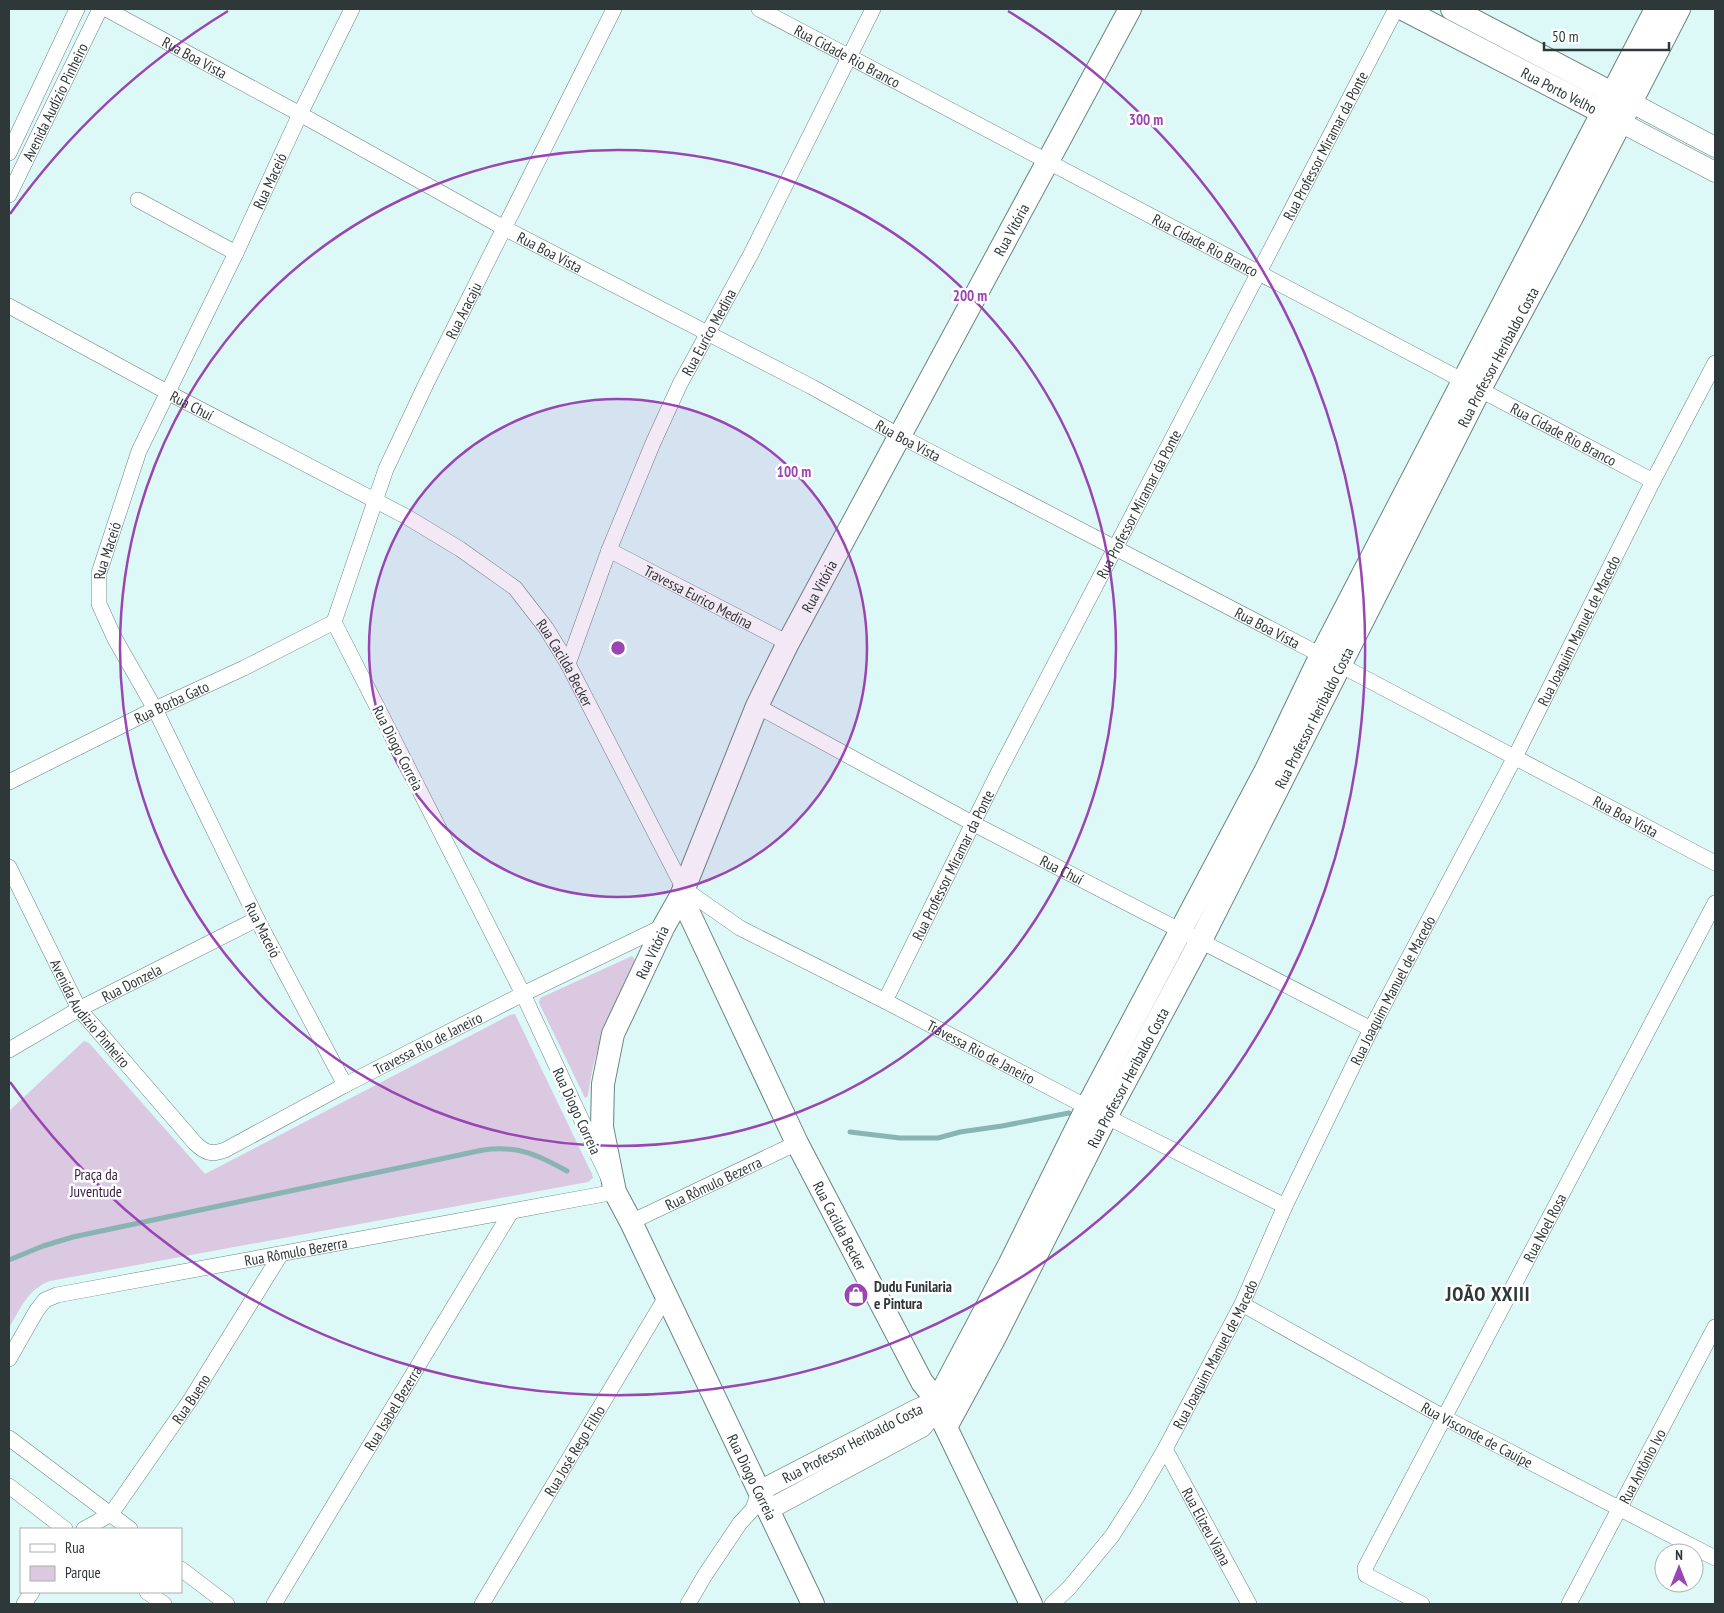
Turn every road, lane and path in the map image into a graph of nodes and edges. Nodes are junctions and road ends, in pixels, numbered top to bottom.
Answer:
1 (77, 9) edge
2 (100, 9) edge
3 (106, 9) edge
4 (352, 9) edge
5 (614, 9) edge
6 (759, 9) edge
7 (873, 9) edge
8 (1130, 9) edge
9 (1396, 9) edge
10 (1403, 9) edge
11 (1452, 9) edge
12 (1656, 9) edge
13 (1679, 9) edge
14 (849, 55) junction
15 (1621, 98) junction
16 (33, 101) junction
17 (50, 111) junction
18 (300, 114) junction
19 (1611, 117) junction
20 (1691, 134) junction
21 (1715, 147) edge
22 (9, 152) edge
23 (1681, 154) junction
24 (1049, 161) junction
25 (1715, 172) edge
26 (9, 195) edge
27 (138, 200) dead end
28 (504, 228) junction
29 (236, 252) junction
30 (1258, 272) junction
31 (9, 306) edge
32 (707, 334) junction
33 (1715, 363) edge
34 (1471, 385) junction
35 (167, 392) junction
36 (900, 436) junction
37 (1653, 481) junction
38 (374, 501) junction
39 (1115, 549) junction
40 (609, 550) junction
41 (334, 622) junction
42 (788, 643) junction
43 (1331, 660) junction
44 (568, 664) junction
45 (757, 706) junction
46 (155, 709) junction
47 (1514, 757) junction
48 (9, 782) edge
49 (972, 823) junction
50 (1715, 863) edge
51 (9, 866) edge
52 (683, 892) junction
53 (1715, 903) edge
54 (257, 919) junction
55 (664, 926) junction
56 (1180, 930) junction
57 (1200, 940) junction
58 (522, 994) junction
59 (886, 1001) junction
60 (79, 1009) junction
61 (1371, 1028) junction
62 (9, 1050) edge
63 (345, 1085) junction
64 (1087, 1107) junction
65 (1106, 1117) junction
66 (195, 1142) joint
67 (797, 1143) junction
68 (615, 1192) junction
69 (1285, 1206) junction
70 (512, 1212) junction
71 (631, 1222) junction
72 (280, 1254) junction
73 (666, 1297) junction
74 (1242, 1304) junction
75 (1715, 1327) edge
76 (9, 1359) edge
77 (937, 1401) junction
78 (1445, 1418) junction
79 (946, 1427) junction
80 (9, 1438) edge
81 (1165, 1449) junction
82 (9, 1486) edge
83 (760, 1503) junction
84 (1620, 1509) junction
85 (111, 1514) junction
86 (64, 1528) edge
87 (86, 1528) edge
88 (129, 1528) edge
89 (1715, 1558) edge
90 (182, 1570) edge
91 (31, 1593) edge
92 (148, 1593) edge
93 (24, 1604) edge
94 (164, 1604) edge
95 (227, 1604) edge
96 (274, 1604) edge
97 (482, 1604) edge
98 (688, 1604) edge
99 (813, 1604) edge
100 (1031, 1604) edge
101 (1052, 1604) edge
102 (1249, 1604) edge
103 (1422, 1604) edge
104 (1569, 1604) edge

1 - 16 street, Avenida Audízio Pinheiro
2 - 17 street, Avenida Audízio Pinheiro
3 - 18 street, Rua Boa Vista
4 - 18 street, Rua Maceió
5 - 28 street, Rua Aracaju
6 - 14 street, Rua Cidade Rio Branco
7 - 14 street, Rua Euríco Medina
8 - 24 main road, Rua Vitória
9 - 30 street, Rua Professor Miramar da Ponte
10 - 19 main road, Rua Porto Velho
11 - 15 main road, Rua Porto Velho
12 - 15 main road, Rua Professor Heribaldo Costa
13 - 15 main road, Rua Professor Heribaldo Costa
14 - 24 street, Rua Cidade Rio Branco
14 - 32 street, Rua Euríco Medina
15 - 19 main road, Rua Professor Heribaldo Costa
15 - 20 main road, Rua Porto Velho
16 - 17 street
16 - 22 street, Avenida Audízio Pinheiro
17 - 26 street, Avenida Audízio Pinheiro
18 - 28 street, Rua Boa Vista
18 - 29 street, Rua Maceió
19 - 23 main road, Rua Porto Velho
19 - 34 main road, Rua Professor Heribaldo Costa
20 - 21 main road, Rua Porto Velho
20 - 23 main road
23 - 25 main road, Rua Porto Velho
24 - 30 street, Rua Cidade Rio Branco
24 - 36 main road, Rua Vitória
27 - 29 street
28 - 32 street, Rua Boa Vista
28 - 38 street, Rua Aracaju
29 - 35 street, Rua Maceió
30 - 34 street, Rua Cidade Rio Branco
30 - 39 street, Rua Professor Miramar da Ponte
31 - 35 street, Rua Chuí
32 - 36 street, Rua Boa Vista
32 - 40 street, Rua Euríco Medina
33 - 37 street, Rua Joaquim Manuel de Macedo
34 - 37 street, Rua Cidade Rio Branco
34 - 43 main road, Rua Professor Heribaldo Costa
35 - 38 street, Rua Chuí
35 - 46 street, Rua Maceió
36 - 39 street, Rua Boa Vista
36 - 42 main road, Rua Vitória
37 - 47 street, Rua Joaquim Manuel de Macedo
38 - 41 street, Rua Aracaju
38 - 44 street, Rua Cacilda Becker
39 - 43 street, Rua Boa Vista
39 - 49 street, Rua Professor Miramar da Ponte
40 - 42 street, Travessa Eurico Medina
40 - 44 street, Rua Euríco Medina
41 - 46 street, Rua Borba Gato
41 - 58 street, Rua Diogo Correia
42 - 45 main road, Rua Vitória
43 - 47 street, Rua Boa Vista
43 - 56 main road, Rua Professor Heribaldo Costa
43 - 57 main road, Rua Professor Heribaldo Costa
44 - 52 street, Rua Cacilda Becker
45 - 49 street, Rua Chuí
45 - 52 main road, Rua Vitória
46 - 48 street, Rua Borba Gato
46 - 54 street, Rua Maceió
47 - 50 street, Rua Boa Vista
47 - 61 street, Rua Joaquim Manuel de Macedo
49 - 56 street, Rua Chuí
49 - 59 street, Rua Professor Miramar da Ponte
51 - 60 street, Avenida Audízio Pinheiro
52 - 55 main road, Rua Vitória
52 - 59 street, Travessa Rio de Janeiro
52 - 67 main road, Rua Cacilda Becker
53 - 78 street, Rua Noel Rosa
54 - 60 street, Rua Donzela
54 - 63 street, Rua Maceió
55 - 58 street, Travessa Rio de Janeiro
55 - 68 main road, Rua Vitória
56 - 57 street, Rua Chuí
56 - 64 main road, Rua Professor Heribaldo Costa
57 - 61 street, Rua Chuí
57 - 65 main road, Rua Professor Heribaldo Costa
58 - 63 street, Travessa Rio de Janeiro
58 - 68 street, Rua Diogo Correia
59 - 64 street, Travessa Rio de Janeiro
60 - 62 street, Rua Donzela
60 - 66 street, Avenida Audízio Pinheiro
61 - 69 street, Rua Joaquim Manuel de Macedo
63 - 66 street, Travessa Rio de Janeiro
64 - 65 street, Travessa Rio de Janeiro
64 - 77 main road, Rua Professor Heribaldo Costa
65 - 69 street, Travessa Rio de Janeiro
65 - 79 main road, Rua Professor Heribaldo Costa
67 - 71 street, Rua Rômulo Bezerra
67 - 77 main road, Rua Cacilda Becker
68 - 70 street, Rua Rômulo Bezerra
68 - 71 main road, Rua Diogo Correia
69 - 74 street, Rua Joaquim Manuel de Macedo
70 - 72 street, Rua Rômulo Bezerra
70 - 96 street, Rua Isabel Bezerra
71 - 73 main road, Rua Diogo Correia
72 - 76 street, Rua Rômulo Bezerra
72 - 85 street, Rua Bueno
73 - 83 main road, Rua Diogo Correia
73 - 97 street, Rua José Rego Filho
74 - 78 street, Rua Visconde de Cauípe
74 - 81 street, Rua Joaquim Manuel de Macedo
75 - 84 street, Rua Antônio Ivo
77 - 79 main road, Rua Cacilda Becker
77 - 83 main road, Rua Professor Heribaldo Costa
78 - 84 street, Rua Visconde de Cauípe
78 - 103 street, Rua Noel Rosa
79 - 100 main road, Rua Cacilda Becker
80 - 85 street
81 - 101 street, Rua Joaquim Manuel de Macedo
81 - 102 street, Rua Elizeu Viana
82 - 86 street
83 - 98 street, Rua Professor Heribaldo Costa
83 - 99 main road, Rua Diogo Correia
84 - 89 street, Rua Visconde de Cauípe
84 - 104 street, Rua Antônio Ivo
85 - 87 street, Rua Bueno
85 - 88 street
90 - 95 street
91 - 93 street
92 - 94 street

